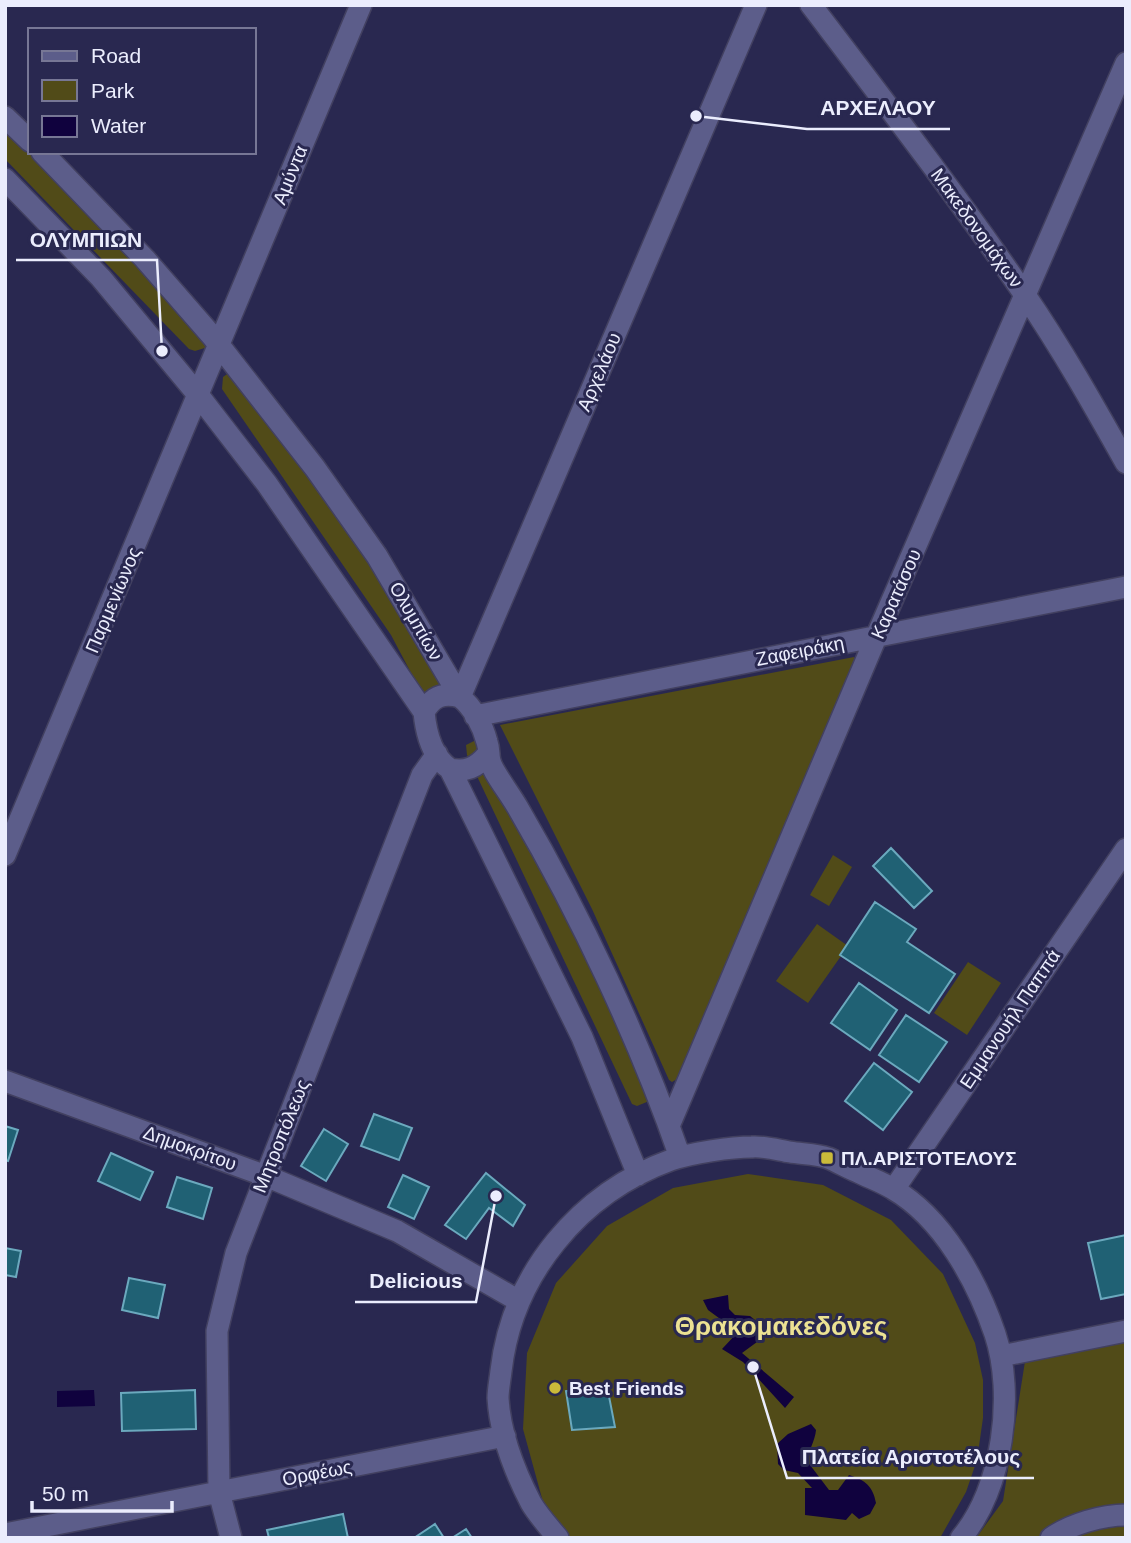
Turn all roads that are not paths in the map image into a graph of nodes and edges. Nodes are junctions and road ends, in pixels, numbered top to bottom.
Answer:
1 (361, 5) edge
2 (757, 5) edge
3 (811, 5) edge
4 (1126, 62) edge
5 (5, 117) edge
6 (28, 139) edge
7 (44, 154) edge
8 (5, 179) edge
9 (1026, 296) junction
10 (220, 346) junction
11 (199, 396) junction
12 (1126, 463) edge
13 (1126, 587) edge
14 (877, 635) junction
15 (460, 697) junction
16 (424, 712) junction
17 (475, 716) junction
18 (487, 755) junction
19 (443, 762) junction
20 (1126, 849) edge
21 (5, 855) edge
22 (5, 1081) edge
23 (669, 1126) junction
24 (680, 1157) junction
25 (638, 1175) junction
26 (265, 1176) junction
27 (894, 1189) junction
28 (519, 1301) junction
29 (1126, 1331) edge
30 (1001, 1356) junction
31 (505, 1436) junction
32 (219, 1492) junction
33 (1126, 1515) edge
34 (5, 1534) edge
35 (231, 1538) edge
36 (558, 1538) edge
37 (961, 1538) edge
38 (1051, 1538) edge

1 - 10 street, Αμύντα
2 - 15 street, Αρχελάου
3 - 9 street, Μακεδονομάχων
4 - 9 street, Καρατάσου
5 - 6 street
7 - 10 street, Ολυμπίων
8 - 11 street
9 - 12 street, Μακεδονομάχων
9 - 14 street, Καρατάσου
10 - 11 street, Παρμενίωνος
10 - 15 street, Ολυμπίων
11 - 16 street
11 - 21 street, Παρμενίωνος
13 - 14 street, Ζαφειράκη
14 - 17 street, Ζαφειράκη
14 - 23 street, Καρατάσου
15 - 16 street
15 - 17 street, Ολυμπίων
16 - 19 street
17 - 18 street, Ολυμπίων
18 - 19 street
18 - 23 street, Ολυμπίων
19 - 25 street
19 - 26 street, Μητροπόλεως
20 - 27 street, Εμμανουήλ Παππά
22 - 26 street, Δημοκρίτου
23 - 24 street, Ολυμπίων
24 - 25 street
24 - 27 street
25 - 28 street
26 - 28 street, Δημοκρίτου
26 - 32 street, Μητροπόλεως
27 - 30 street
28 - 31 street
29 - 30 street
30 - 37 street
31 - 32 street, Ορφέως
31 - 36 street
32 - 34 street, Ορφέως
32 - 35 street, Μητροπόλεως
33 - 38 street

